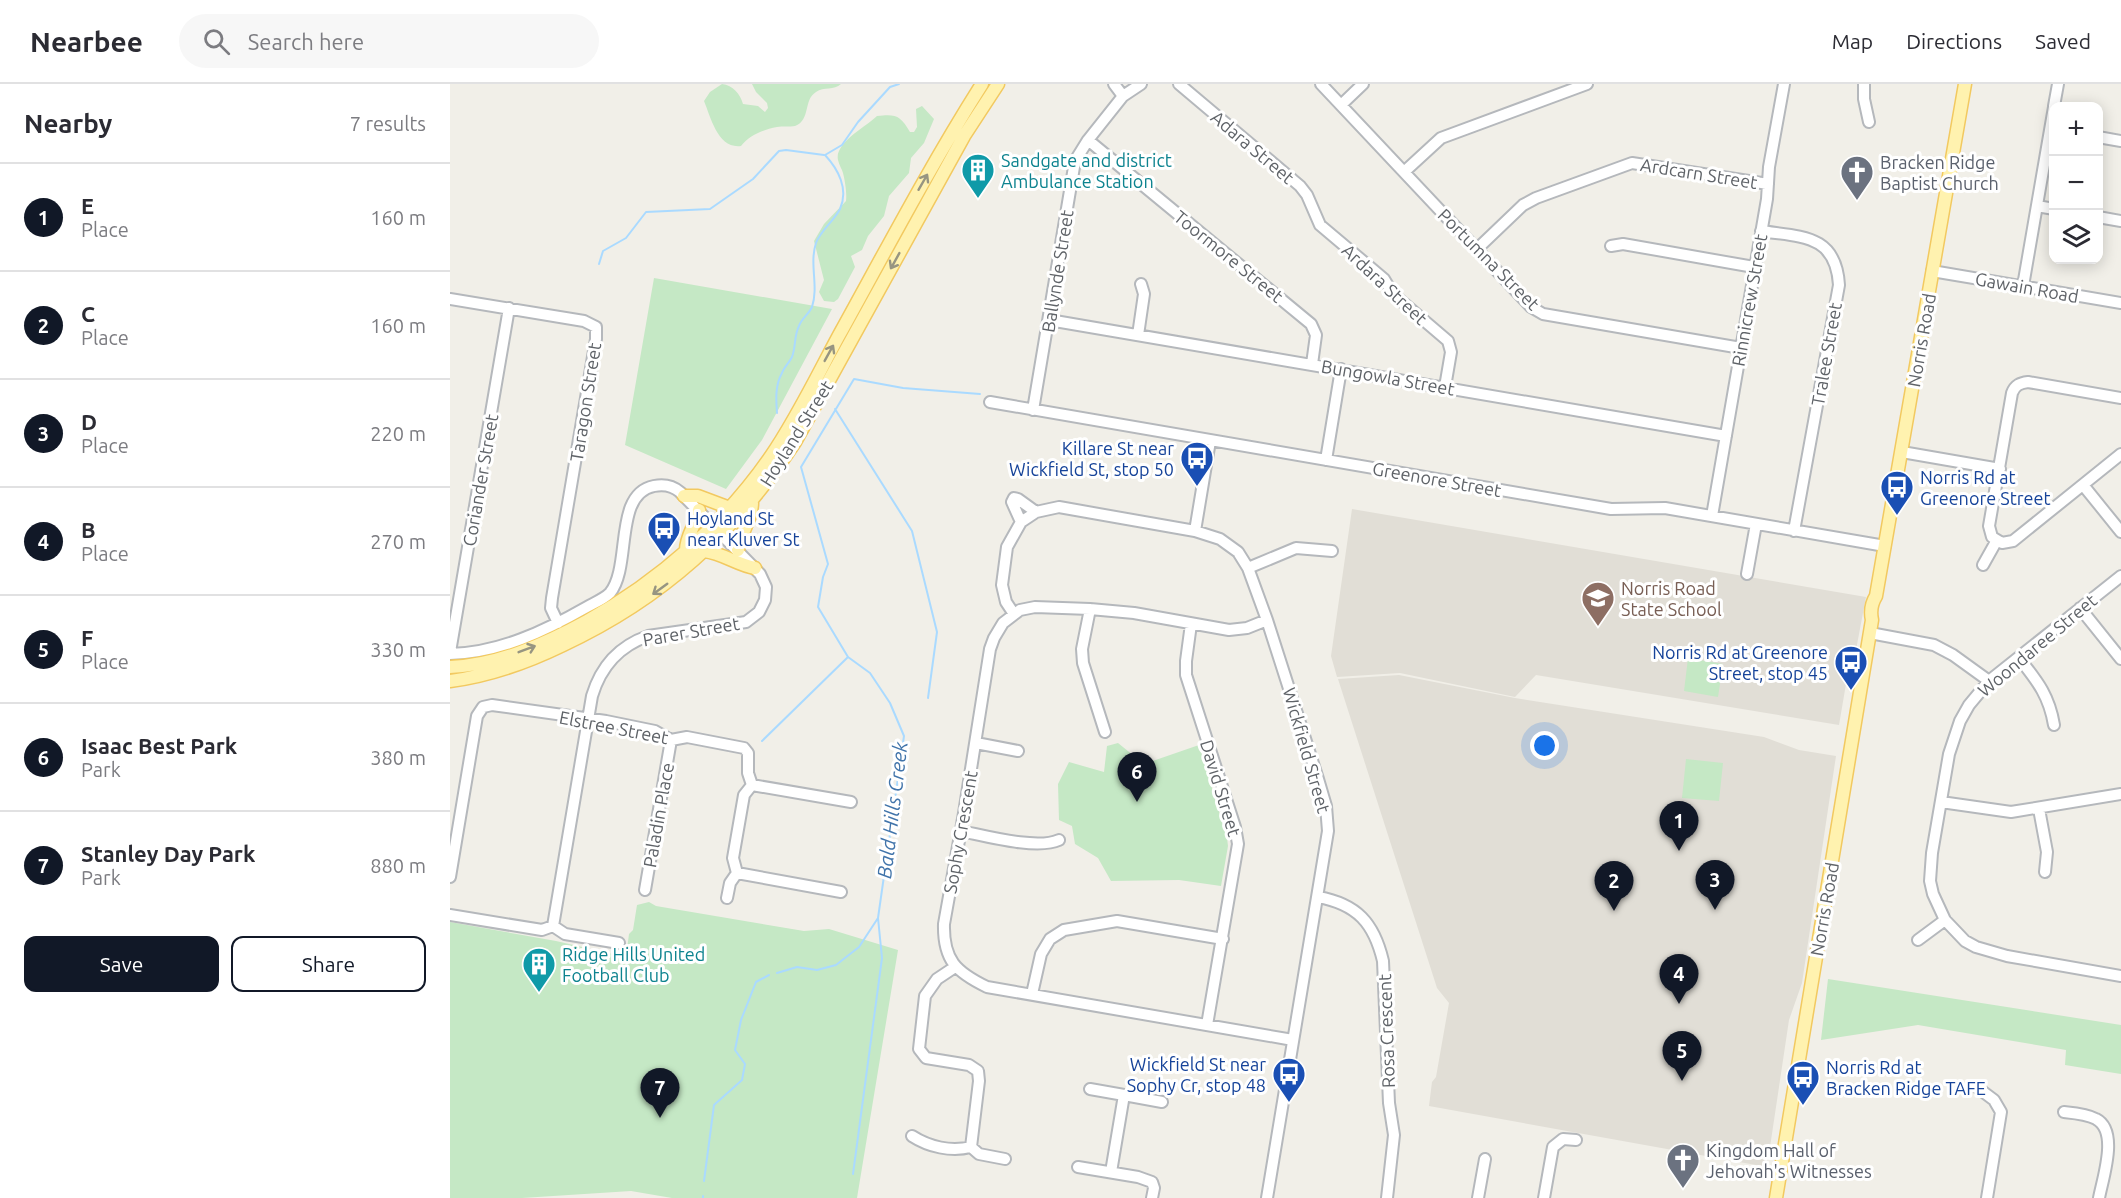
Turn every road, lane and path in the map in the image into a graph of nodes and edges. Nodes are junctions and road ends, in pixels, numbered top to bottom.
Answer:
1 (982, 84) edge
2 (998, 84) edge
3 (1114, 84) edge
4 (1141, 84) edge
5 (1179, 84) edge
6 (1321, 84) edge
7 (1363, 84) edge
8 (1587, 84) edge
9 (1784, 84) edge
10 (1864, 84) edge
11 (1965, 84) edge
12 (2058, 84) edge
13 (1124, 96) junction
14 (2055, 102) edge
15 (1341, 105) junction
16 (1869, 122) dead end
17 (2103, 138) edge
18 (1088, 140) junction
19 (2121, 141) edge
20 (2049, 144) edge
21 (1404, 172) junction
22 (1768, 184) junction
23 (1300, 186) joint
24 (2037, 206) junction
25 (2049, 208) edge
26 (2103, 218) edge
27 (2121, 221) edge
28 (1761, 231) junction
29 (1611, 246) dead end
30 (1477, 249) junction
31 (1754, 267) junction
32 (1932, 271) junction
33 (1142, 284) dead end
34 (2023, 286) junction
35 (450, 299) edge
36 (2121, 303) edge
37 (509, 308) junction
38 (1049, 320) junction
39 (1138, 335) junction
40 (1742, 348) junction
41 (1312, 364) junction
42 (1341, 369) junction
43 (1445, 387) junction
44 (2121, 398) edge
45 (990, 402) dead end
46 (1033, 410) junction
47 (1726, 436) junction
48 (1210, 441) junction
49 (1902, 452) junction
50 (2121, 454) edge
51 (1326, 460) junction
52 (2000, 469) junction
53 (2083, 484) junction
54 (684, 496) junction
55 (752, 502) junction
56 (730, 507) junction
57 (699, 510) junction
58 (1036, 512) junction
59 (1712, 516) junction
60 (1021, 522) junction
61 (1756, 524) junction
62 (718, 530) junction
63 (1195, 531) junction
64 (1794, 531) junction
65 (2121, 532) edge
66 (1996, 540) junction
67 (1885, 546) junction
68 (738, 550) junction
69 (686, 551) junction
70 (705, 551) junction
71 (1332, 551) dead end
72 (1983, 565) dead end
73 (755, 568) junction
74 (1248, 568) junction
75 (1747, 574) dead end
76 (2121, 576) edge
77 (2080, 608) junction
78 (1090, 609) junction
79 (1014, 614) junction
80 (1267, 620) junction
81 (558, 623) junction
82 (1191, 624) junction
83 (1870, 633) junction
84 (450, 653) edge
85 (2019, 658) junction
86 (2121, 659) edge
87 (450, 667) edge
88 (450, 681) edge
89 (1989, 681) junction
90 (588, 720) junction
91 (2054, 725) dead end
92 (1105, 732) dead end
93 (671, 740) junction
94 (976, 743) junction
95 (1018, 751) dead end
96 (752, 785) junction
97 (2121, 794) edge
98 (851, 802) dead end
99 (1941, 802) junction
100 (2039, 809) junction
101 (961, 831) junction
102 (1059, 840) dead end
103 (2045, 872) dead end
104 (737, 873) junction
105 (450, 877) edge
106 (645, 890) dead end
107 (841, 892) dead end
108 (1318, 897) junction
109 (726, 898) dead end
110 (450, 915) edge
111 (1945, 920) junction
112 (553, 926) junction
113 (1223, 939) junction
114 (1918, 940) dead end
115 (619, 943) dead end
116 (955, 967) junction
117 (2121, 976) edge
118 (1032, 994) junction
119 (1207, 1025) junction
120 (1293, 1040) junction
121 (1978, 1088) dead end
122 (1090, 1089) dead end
123 (1124, 1095) junction
124 (1162, 1102) dead end
125 (2064, 1112) dead end
126 (912, 1136) dead end
127 (1576, 1140) dead end
128 (971, 1147) junction
129 (1005, 1159) dead end
130 (1485, 1159) dead end
131 (1078, 1167) dead end
132 (1111, 1173) junction
133 (1152, 1198) edge
134 (1267, 1198) edge
135 (1387, 1198) edge
136 (1478, 1198) edge
137 (1544, 1198) edge
138 (1776, 1198) edge
139 (1987, 1198) edge
140 (2099, 1198) edge

56 -> 1 main road, Hoyland Street
2 -> 55 main road, Hoyland Street
3 - 13 street
4 - 13 street, Ballynde Street
5 - 23 street, Adara Street
6 - 15 street, Portumna Street
7 - 15 street
8 - 21 street
9 - 22 street, Rinnicrew Street
10 - 16 street
11 - 32 main road, Norris Road
12 - 14 street
13 - 18 street, Ballynde Street
15 - 21 street, Portumna Street
17 - 19 street
18 - 38 street, Ballynde Street
18 - 41 street, Toormore Street
20 - 24 street
21 - 30 street, Portumna Street
22 - 28 street, Rinnicrew Street
22 - 30 street, Ardcarn Street
23 - 43 street, Ardara Street
24 - 25 street
24 - 34 street
26 - 27 street
28 - 31 street, Rinnicrew Street
28 - 64 street, Tralee Street
29 - 31 street
30 - 40 street, Portumna Street
31 - 40 street, Rinnicrew Street
32 - 34 street, Gawain Road
32 - 49 main road, Norris Road
33 - 39 street
34 - 36 street, Gawain Road
35 - 37 street, Taragon Street
37 - 81 street, Taragon Street
37 - 84 street, Coriander Street
38 - 39 street, Bungowla Street
38 - 46 street, Ballynde Street
39 - 41 street, Bungowla Street
40 - 47 street, Rinnicrew Street
41 - 42 street, Bungowla Street
42 - 43 street, Bungowla Street
42 - 51 street
43 - 47 street, Bungowla Street
44 - 52 street
45 - 46 street, Greenore Street
46 - 48 street, Greenore Street
47 - 59 street, Rinnicrew Street
48 - 51 street, Greenore Street
48 - 63 street
49 - 52 street
49 - 67 main road, Norris Road
50 - 53 street
51 - 59 street, Greenore Street
52 - 66 street
53 - 65 street
53 - 66 street
54 - 56 main road
54 - 57 street, Parer Street
54 - 81 street
55 - 62 main road, Hoyland Street
55 - 68 main road
56 - 62 main road, Hoyland Street
57 - 62 street, Parer Street
57 - 69 main road
58 - 60 street, Wickfield Street
58 - 60 street
58 - 63 street, Wickfield Street
59 - 61 street, Greenore Street
60 - 79 street, Wickfield Street
61 - 64 street, Greenore Street
61 - 75 street
62 - 68 street, Parer Street
62 - 69 main road, Hoyland Street
62 - 70 main road, Hoyland Street
63 - 74 street, Wickfield Street
64 - 67 street, Greenore Street
66 - 72 street
67 - 83 main road, Norris Road
68 - 73 street, Parer Street
87 -> 69 main road, Hoyland Street
70 - 73 main road
70 -> 88 main road, Hoyland Street
71 - 74 street
73 - 90 street, Parer Street
74 - 80 street, Wickfield Street
76 - 77 street, Woondaree Street
77 - 85 street, Woondaree Street
77 - 86 street
78 - 79 street
78 - 82 street
78 - 92 street
79 - 94 street, Sophy Crescent
80 - 82 street
80 - 108 street, Wickfield Street
81 - 84 street
82 - 113 street, David Street
83 - 89 street
83 - 138 main road, Norris Road
85 - 89 street, Woondaree Street
85 - 91 street
89 - 99 street, Woondaree Street
90 - 93 street, Elstree Street
90 - 105 street, Elstree Street
90 - 112 street, Parer Street
93 - 96 street, Elstree Street
93 - 106 street, Paladin Place
94 - 95 street
94 - 101 street, Sophy Crescent
96 - 98 street
96 - 104 street
97 - 100 street
99 - 100 street
99 - 111 street, Woondaree Street
100 - 103 street
101 - 102 street
101 - 116 street, Sophy Crescent
104 - 107 street
104 - 109 street
108 - 120 street, Wickfield Street
108 - 135 street, Rosa Crescent
110 - 112 street
111 - 114 street
111 - 117 street, Woondaree Street
112 - 115 street
113 - 118 street
113 - 119 street, David Street
116 - 118 street
116 - 128 street
118 - 119 street
119 - 120 street
120 - 134 street, Wickfield Street
121 - 139 street
122 - 123 street
123 - 124 street
123 - 132 street
125 - 140 street
126 - 128 street
127 - 137 street
128 - 129 street
130 - 136 street
131 - 132 street
132 - 133 street

